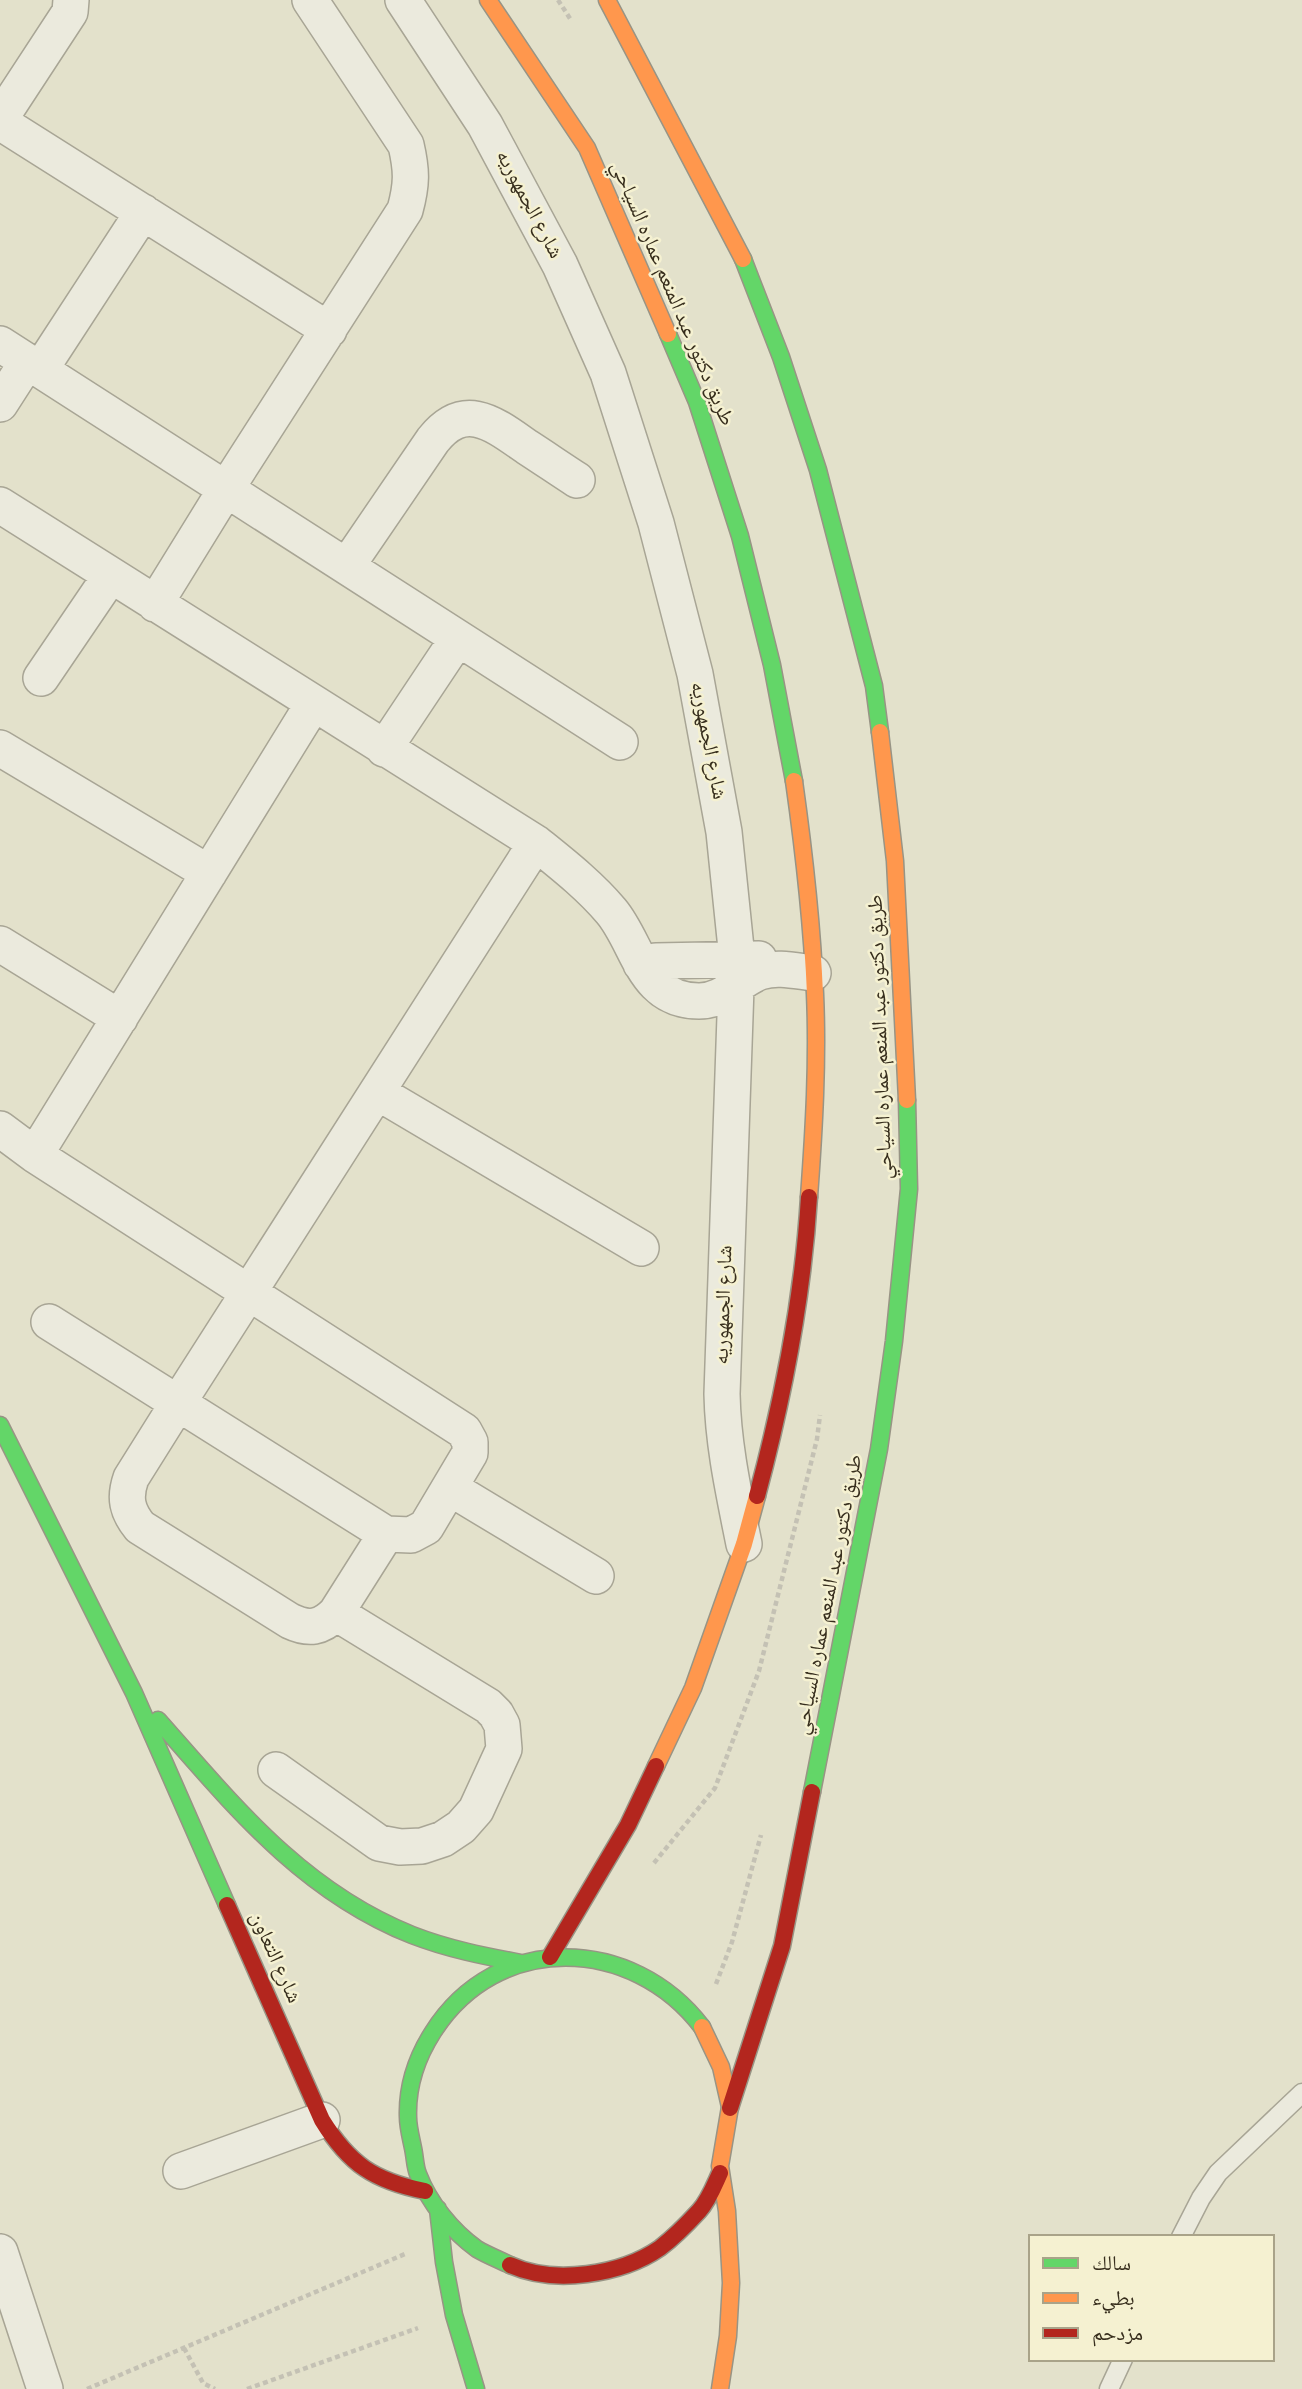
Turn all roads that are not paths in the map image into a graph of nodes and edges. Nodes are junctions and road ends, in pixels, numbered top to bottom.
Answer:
1 (71, 0) edge
2 (310, 0) edge
3 (403, 0) edge
4 (488, 0) edge
5 (607, 0) edge
6 (0, 121) edge
7 (143, 212) junction
8 (329, 330) junction
9 (22, 359) edge
10 (0, 404) edge
11 (577, 481) dead end
12 (226, 489) junction
13 (0, 505) edge
14 (347, 566) junction
15 (111, 575) junction
16 (155, 604) junction
17 (458, 638) junction
18 (41, 678) dead end
19 (313, 704) junction
20 (620, 741) dead end
21 (0, 748) edge
22 (384, 749) junction
23 (536, 843) junction
24 (209, 873) junction
25 (0, 944) edge
26 (813, 967) junction
27 (737, 972) junction
28 (120, 1018) junction
29 (377, 1092) junction
30 (0, 1129) edge
31 (35, 1155) junction
32 (641, 1248) dead end
33 (249, 1293) junction
34 (49, 1322) dead end
35 (178, 1403) junction
36 (0, 1425) edge
37 (450, 1488) junction
38 (386, 1534) junction
39 (744, 1544) junction
40 (596, 1576) dead end
41 (336, 1613) junction
42 (134, 1693) junction
43 (276, 1770) dead end
44 (550, 1957) junction
45 (521, 1963) junction
46 (1302, 2093) edge
47 (730, 2108) junction
48 (321, 2120) junction
49 (181, 2171) dead end
50 (720, 2173) junction
51 (425, 2191) junction
52 (438, 2209) junction
53 (1182, 2235) edge
54 (0, 2252) edge
55 (1122, 2361) edge
56 (45, 2389) edge
57 (476, 2389) edge
58 (720, 2389) edge
59 (1109, 2389) edge

1 - 6 street
2 - 8 street
3 - 27 street, شارع الجمهوريه
4 - 26 main road, طريق دكتور عبد المنعم عماره السياحي
5 - 47 main road, طريق دكتور عبد المنعم عماره السياحي
6 - 7 street
7 - 8 street
7 - 9 street
8 - 12 street
9 - 10 street
9 - 12 street
11 - 14 street
12 - 14 street
12 - 16 street
13 - 15 street
14 - 17 street
15 - 16 street
15 - 18 street
16 - 19 street
17 - 20 street
17 - 22 street
19 - 22 street
19 - 24 street
21 - 24 street
22 - 23 street
23 - 27 street
23 - 29 street
24 - 28 street
25 - 28 street
26 - 27 street
26 - 39 main road, طريق دكتور عبد المنعم عماره السياحي
27 - 39 street, شارع الجمهوريه
28 - 31 street
29 - 32 street
29 - 33 street
30 - 31 street
31 - 33 street
33 - 35 street
33 - 37 street
34 - 35 street
35 - 38 street
35 - 41 street
36 - 42 main road, شارع التعاون
37 - 38 street
37 - 40 street
38 - 41 street
39 - 44 main road, طريق دكتور عبد المنعم عماره السياحي
41 - 43 street
42 - 45 main road, شارع التعاون
42 - 48 main road, شارع التعاون
44 - 45 main road
44 - 47 main road
45 - 51 main road
46 - 53 lane
47 - 50 main road
48 - 49 street
48 - 51 main road, شارع التعاون
50 - 52 main road
50 - 58 main road
51 - 52 main road
52 - 57 main road
54 - 56 street
55 - 59 lane

